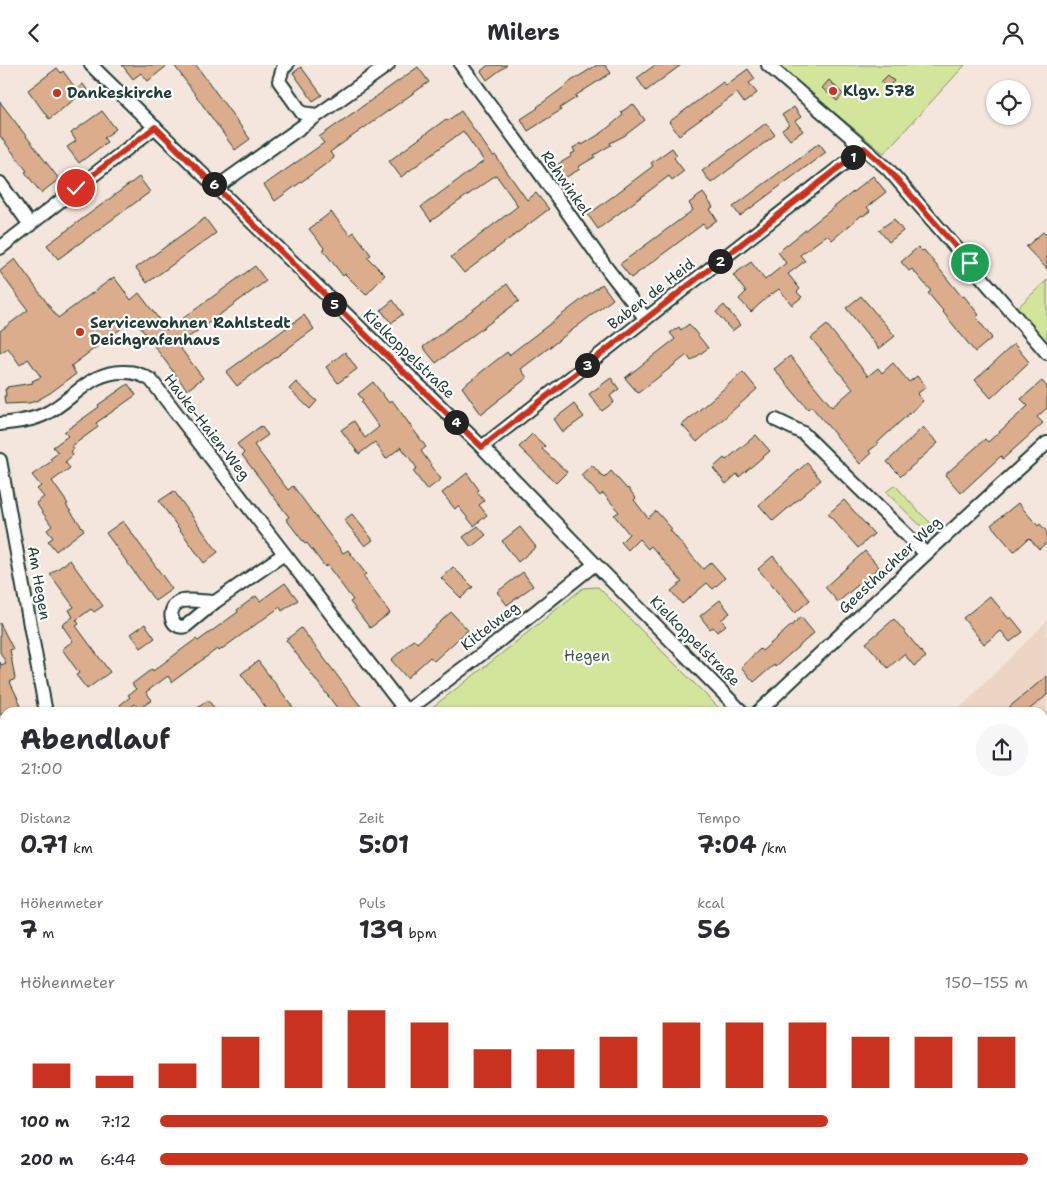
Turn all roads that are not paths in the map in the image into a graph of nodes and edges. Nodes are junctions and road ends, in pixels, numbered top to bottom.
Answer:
1 (91, 65) edge
2 (286, 65) edge
3 (388, 65) edge
4 (461, 65) edge
5 (768, 65) edge
6 (317, 115) junction
7 (155, 127) junction
8 (864, 148) junction
9 (0, 183) edge
10 (217, 187) junction
11 (30, 225) junction
12 (0, 249) edge
13 (646, 319) junction
14 (1047, 353) edge
15 (776, 419) dead end
16 (0, 424) edge
17 (1047, 443) edge
18 (482, 447) junction
19 (0, 460) edge
20 (284, 554) junction
21 (926, 554) junction
22 (595, 563) junction
23 (215, 602) dead end
24 (45, 707) edge
25 (401, 707) edge
26 (412, 707) edge
27 (737, 707) edge
28 (763, 707) edge

1 - 7 street, Kielkoppelstraße
2 - 6 street
3 - 6 street
4 - 13 street, Rehwinkel
5 - 8 street
6 - 10 street
7 - 10 street, Kielkoppelstraße
7 - 11 street
8 - 13 street, Baben de Heid
8 - 14 street
9 - 11 street
10 - 18 street, Kielkoppelstraße
11 - 12 street
13 - 18 street, Baben de Heid
15 - 21 street
16 - 20 street, Hauke-Haien-Weg
17 - 21 street, Geesthachter Weg
18 - 22 street, Kielkoppelstraße
19 - 24 street, Am Hegen
20 - 23 street
20 - 25 street, Hauke-Haien-Weg
21 - 28 street, Geesthachter Weg
22 - 26 street, Kittelweg
22 - 27 street, Kielkoppelstraße

